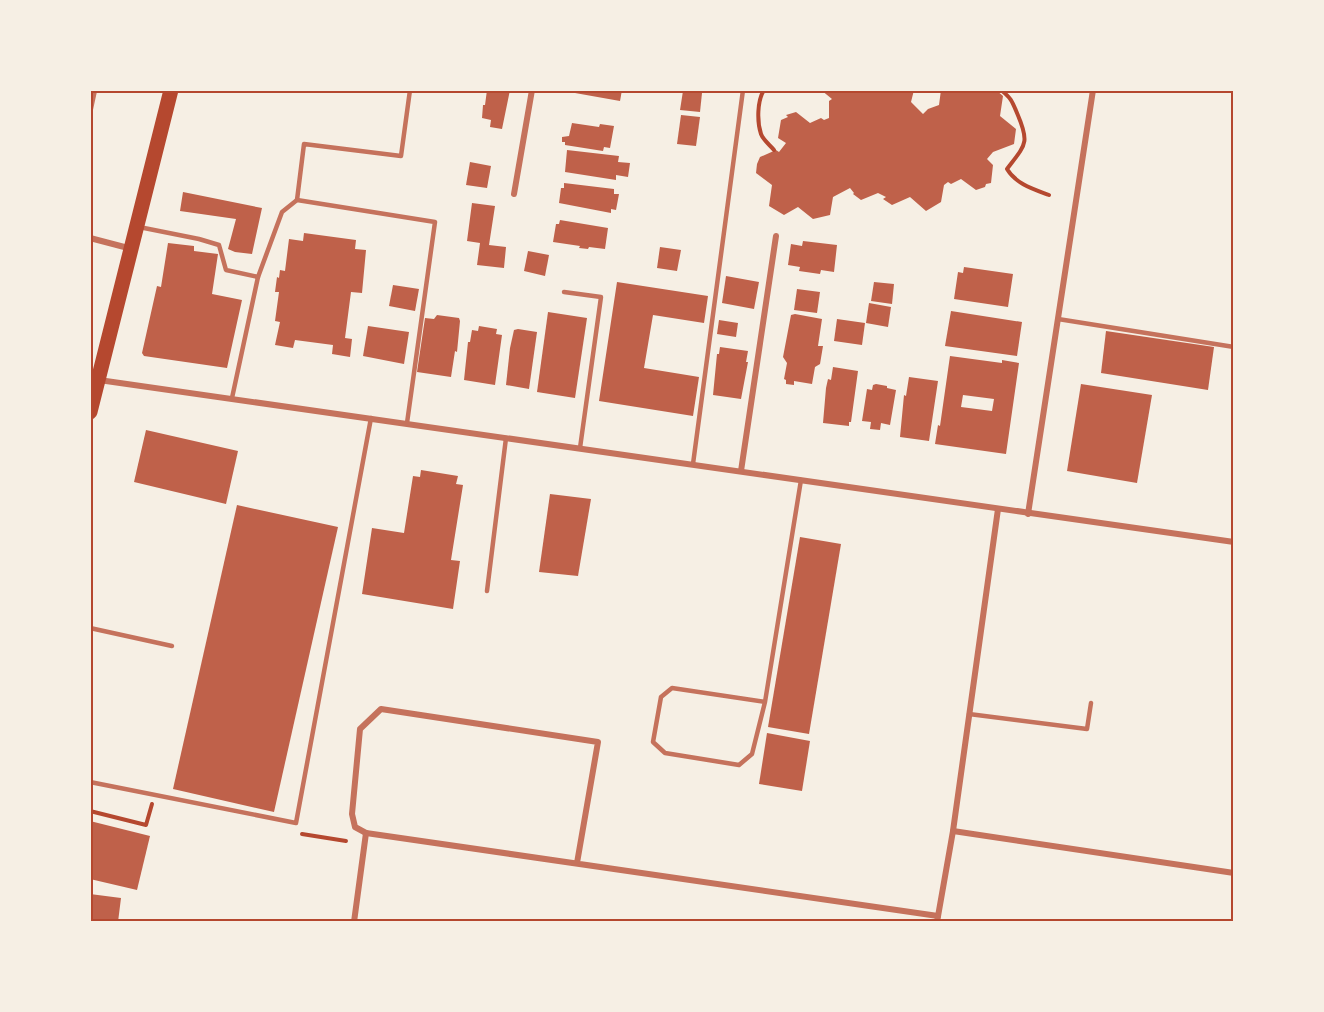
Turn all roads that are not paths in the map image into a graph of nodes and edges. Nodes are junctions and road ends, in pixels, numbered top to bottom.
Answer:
1 (95, 90) edge
2 (170, 90) edge
3 (410, 90) edge
4 (532, 90) edge
5 (743, 90) edge
6 (1093, 90) edge
7 (90, 113) edge
8 (514, 194) dead end
9 (297, 200) junction
10 (138, 227) junction
11 (776, 236) dead end
12 (90, 238) edge
13 (133, 249) junction
14 (258, 277) junction
15 (564, 291) dead end
16 (1058, 320) junction
17 (1234, 347) edge
18 (99, 380) junction
19 (232, 398) junction
20 (90, 412) edge
21 (371, 418) junction
22 (407, 423) junction
23 (506, 438) junction
24 (580, 448) junction
25 (693, 464) junction
26 (741, 471) junction
27 (801, 480) junction
28 (998, 509) junction
29 (1029, 514) junction
30 (1234, 542) edge
31 (487, 591) dead end
32 (90, 628) edge
33 (172, 646) dead end
34 (765, 702) junction
35 (1091, 703) dead end
36 (969, 714) junction
37 (90, 782) edge
38 (953, 831) junction
39 (366, 833) junction
40 (577, 863) junction
41 (1234, 873) edge
42 (938, 919) edge
43 (354, 922) edge

1 - 7 lane
2 - 10 main road
3 - 9 lane
4 - 8 street
5 - 25 lane
6 - 16 street
9 - 14 lane
9 - 22 lane
10 - 13 main road
10 - 14 lane
11 - 26 street
12 - 13 street
13 - 18 main road
14 - 19 lane
15 - 24 lane
16 - 17 lane
16 - 29 street
18 - 19 street
18 - 20 main road
19 - 21 street
21 - 22 street
21 - 37 lane
22 - 23 street
23 - 24 street
23 - 31 lane
24 - 25 street
25 - 26 street
26 - 27 street
27 - 28 street
27 - 34 lane
28 - 29 street
28 - 36 street
29 - 30 street
32 - 33 lane
34 - 34 lane
35 - 36 lane
36 - 38 street
38 - 41 street
38 - 42 street
39 - 40 street
39 - 40 street
39 - 43 street
40 - 42 street

